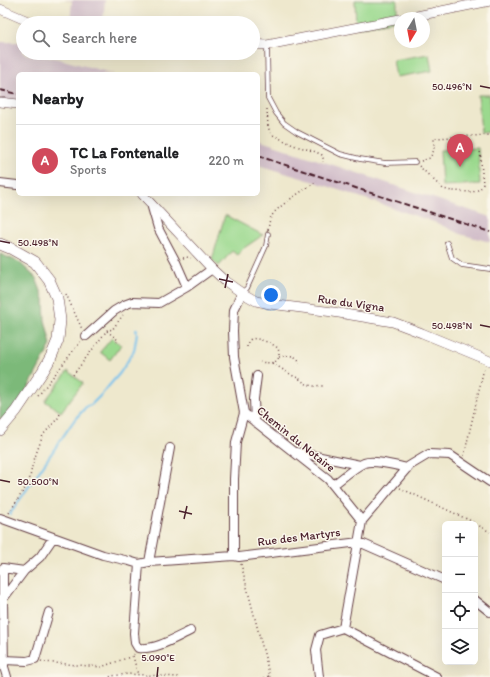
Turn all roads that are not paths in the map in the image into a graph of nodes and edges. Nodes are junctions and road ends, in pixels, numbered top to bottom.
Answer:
1 (490, 1) edge
2 (0, 10) edge
3 (430, 13) edge
4 (16, 16) edge
5 (394, 20) edge
6 (260, 44) edge
7 (267, 45) junction
8 (0, 102) edge
9 (16, 104) edge
10 (415, 162) road end
11 (0, 183) edge
12 (16, 185) edge
13 (144, 196) edge
14 (151, 204) junction
15 (268, 234) road end
16 (447, 243) dead end
17 (0, 244) edge
18 (212, 269) junction
19 (490, 269) edge
20 (187, 286) junction
21 (242, 293) junction
22 (86, 336) road end
23 (488, 360) edge
24 (257, 376) dead end
25 (16, 411) junction
26 (244, 413) junction
27 (0, 421) edge
28 (255, 422) junction
29 (0, 430) edge
30 (170, 448) dead end
31 (294, 451) junction
32 (360, 466) junction
33 (408, 468) junction
34 (490, 482) edge
35 (333, 485) junction
36 (2, 519) edge
37 (362, 521) junction
38 (53, 538) junction
39 (359, 542) junction
40 (237, 556) junction
41 (149, 562) junction
42 (140, 564) junction
43 (24, 571) junction
44 (442, 579) edge
45 (3, 599) junction
46 (478, 602) edge
47 (49, 612) dead end
48 (490, 612) edge
49 (343, 628) junction
50 (190, 631) dead end
51 (4, 660) junction
52 (7, 677) edge
53 (319, 677) edge
54 (437, 677) edge

1 - 3 street
2 - 4 street
5 - 7 street
6 - 7 street
7 - 10 lane
8 - 9 street
11 - 12 street
13 - 14 street, Rue du Vigna
14 - 18 street, Rue du Vigna
14 - 20 street
15 - 21 lane
16 - 19 lane
17 - 25 main road
18 - 20 street
18 - 21 street, Rue du Vigna
20 - 22 street
21 - 23 street, Rue du Vigna
21 - 26 street
24 - 28 street
25 - 27 street
25 - 29 main road
26 - 28 street, Chemin du Notaire
26 - 40 street
28 - 31 street, Chemin du Notaire
30 - 41 street
31 - 32 street
31 - 35 street, Chemin du Notaire
32 - 33 street
32 - 35 street
33 - 34 street
33 - 37 street
35 - 37 street, Chemin du Notaire
36 - 38 street, Rue des Martyrs
37 - 39 street
38 - 42 street, Rue des Martyrs
38 - 43 street
39 - 40 street, Rue des Martyrs
39 - 44 street, Rue des Martyrs
39 - 49 street
40 - 41 street, Rue des Martyrs
41 - 42 street, Rue des Martyrs
42 - 50 street
43 - 45 street
43 - 45 street
45 - 51 street
46 - 48 street
47 - 51 street
49 - 53 street
49 - 54 street
51 - 52 street

